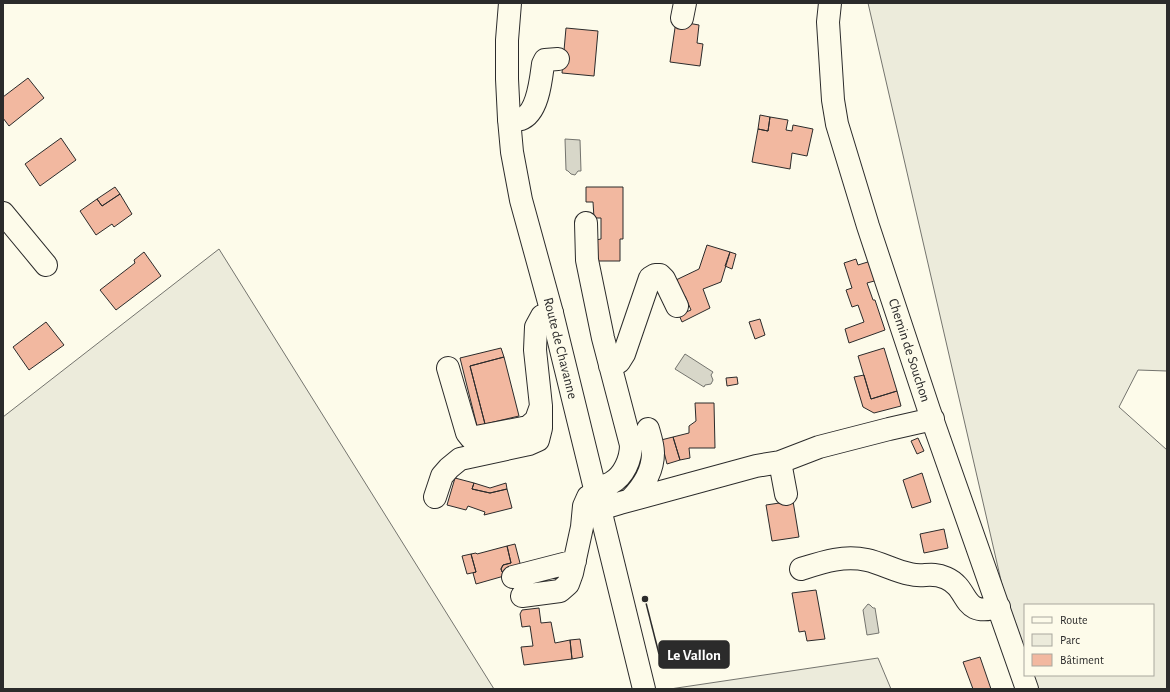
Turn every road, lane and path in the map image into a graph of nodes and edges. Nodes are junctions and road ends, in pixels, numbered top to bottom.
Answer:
1 (510, 3) edge
2 (829, 3) edge
3 (558, 59) dead end
4 (509, 119) junction
5 (3, 213) edge
6 (586, 223) dead end
7 (46, 265) dead end
8 (678, 306) dead end
9 (552, 313) junction
10 (610, 366) junction
11 (448, 368) dead end
12 (541, 406) junction
13 (933, 420) junction
14 (648, 429) dead end
15 (780, 462) junction
16 (786, 494) dead end
17 (435, 497) dead end
18 (597, 497) junction
19 (630, 500) junction
20 (801, 569) dead end
21 (518, 587) dead end
22 (999, 608) junction
23 (644, 689) edge
24 (1027, 689) edge

1 - 4 street, Route de Chavanne
2 - 13 street, Chemin de Souchon
3 - 4 street
4 - 9 street, Route de Chavanne
5 - 7 street
6 - 10 street
8 - 10 street
9 - 12 street
9 - 18 street, Route de Chavanne
10 - 18 street
11 - 12 street
12 - 17 street
13 - 15 street
13 - 22 street, Chemin de Souchon
14 - 19 street
15 - 16 street
15 - 19 street
18 - 19 street
18 - 21 street
18 - 23 street, Route de Chavanne
20 - 22 street
22 - 24 street, Chemin de Souchon

